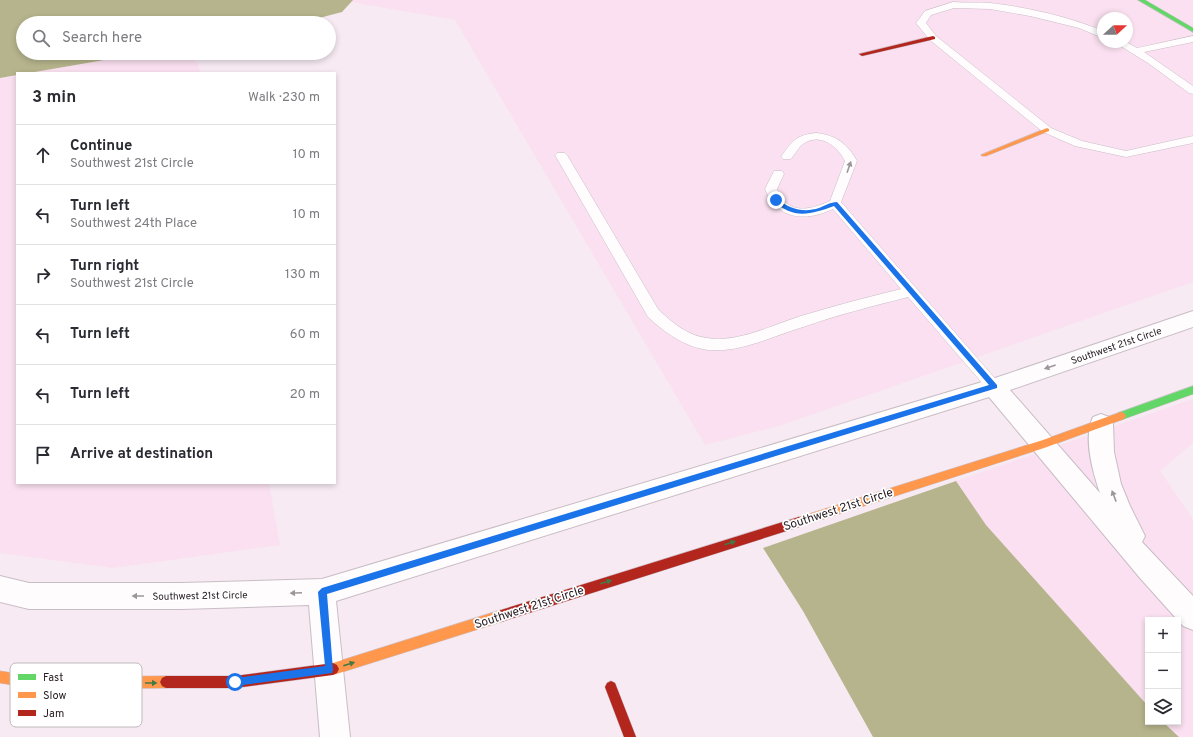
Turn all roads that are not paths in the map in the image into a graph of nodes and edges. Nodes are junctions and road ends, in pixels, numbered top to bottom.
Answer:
1 (1141, 0) edge
2 (1191, 27) edge
3 (1097, 32) edge
4 (933, 38) junction
5 (1193, 39) edge
6 (1131, 48) edge
7 (1137, 51) junction
8 (862, 54) dead end
9 (1193, 91) edge
10 (1047, 130) junction
11 (1193, 138) edge
12 (561, 155) dead end
13 (984, 155) dead end
14 (787, 157) dead end
15 (778, 174) dead end
16 (835, 203) junction
17 (911, 291) junction
18 (1193, 319) edge
19 (994, 387) junction
20 (1193, 390) edge
21 (1101, 424) junction
22 (1044, 444) junction
23 (1150, 568) junction
24 (0, 589) edge
25 (322, 592) junction
26 (1193, 616) edge
27 (329, 670) junction
28 (0, 677) edge
29 (10, 679) edge
30 (142, 682) edge
31 (611, 687) dead end
32 (335, 737) edge
33 (630, 737) edge

1 - 2 street
3 - 4 lane
4 - 8 street
4 - 10 lane
5 - 7 lane
6 - 7 lane
7 - 9 lane
10 - 11 lane
10 - 13 street
12 - 17 lane
16 -> 14 lane
15 - 16 lane
16 - 17 lane
17 - 19 lane
18 -> 19 street, Southwest 21st Circle
19 - 22 street
19 - 25 street, Southwest 21st Circle
20 - 21 street, Southwest 21st Circle
21 - 22 street, Southwest 21st Circle
23 -> 21 street
22 - 23 street
27 -> 22 street, Southwest 21st Circle
23 - 26 street
25 -> 24 street, Southwest 21st Circle
25 - 27 street
30 -> 27 street, Southwest 21st Circle
27 - 32 street
28 -> 29 street, Southwest 21st Circle
31 - 33 street

